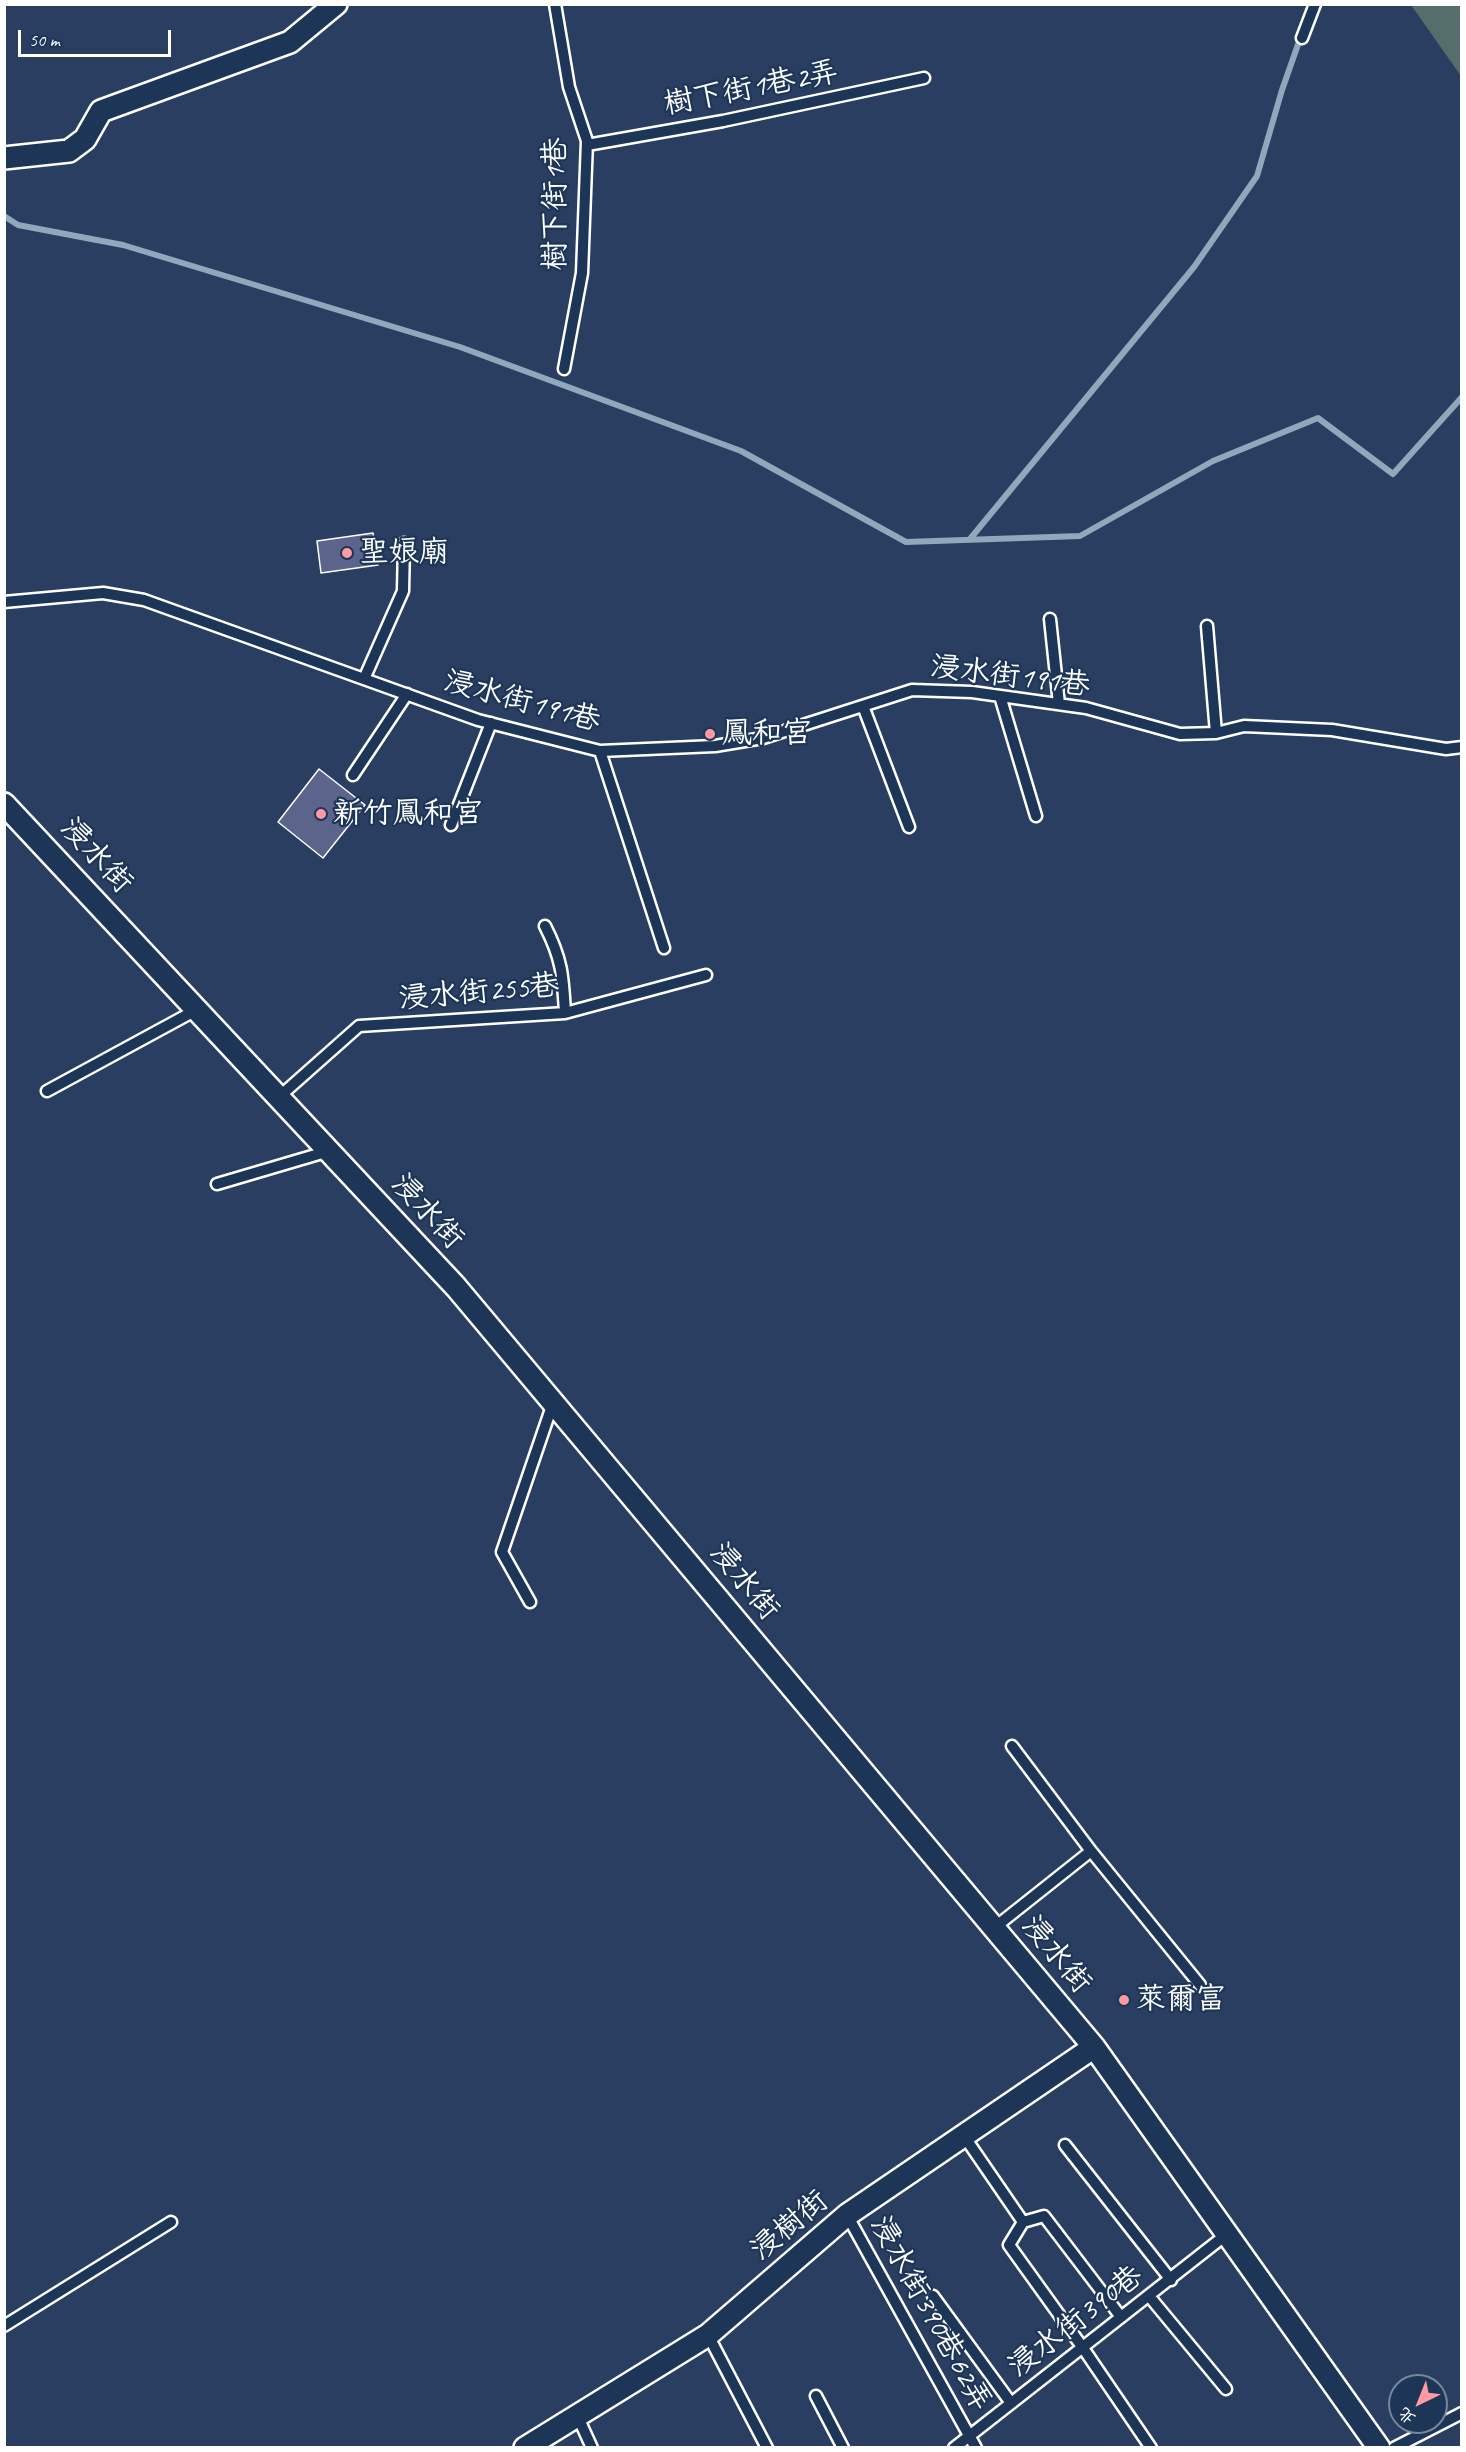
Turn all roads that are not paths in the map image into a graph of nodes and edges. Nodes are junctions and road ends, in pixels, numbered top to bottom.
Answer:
1 (336, 4) edge
2 (555, 4) edge
3 (1315, 4) edge
4 (1302, 38) dead end
5 (924, 78) dead end
6 (587, 145) junction
7 (4, 158) edge
8 (564, 369) dead end
9 (404, 543) dead end
10 (4, 602) edge
11 (1050, 619) dead end
12 (1207, 626) dead end
13 (364, 679) junction
14 (407, 694) junction
15 (1000, 696) junction
16 (1059, 704) junction
17 (863, 706) junction
18 (491, 723) junction
19 (1216, 734) junction
20 (1461, 747) edge
21 (600, 751) junction
22 (353, 775) dead end
23 (4, 804) edge
24 (1036, 816) dead end
25 (451, 825) dead end
26 (909, 827) dead end
27 (545, 926) dead end
28 (664, 948) dead end
29 (706, 975) dead end
30 (198, 1009) junction
31 (565, 1013) junction
32 (47, 1091) dead end
33 (279, 1097) junction
34 (330, 1151) junction
35 (217, 1184) dead end
36 (554, 1403) junction
37 (530, 1602) dead end
38 (1012, 1746) dead end
39 (1091, 1851) junction
40 (994, 1928) junction
41 (1200, 1985) dead end
42 (1094, 2047) junction
43 (964, 2136) junction
44 (1065, 2145) dead end
45 (847, 2216) junction
46 (171, 2222) dead end
47 (1023, 2222) junction
48 (1227, 2234) junction
49 (1171, 2280) junction
50 (933, 2296) dead end
51 (1149, 2296) junction
52 (1121, 2317) junction
53 (4, 2326) edge
54 (708, 2335) junction
55 (1083, 2348) junction
56 (1226, 2389) dead end
57 (816, 2396) dead end
58 (1011, 2403) junction
59 (1461, 2414) edge
60 (577, 2415) junction
61 (970, 2437) junction
62 (525, 2448) edge
63 (592, 2448) edge
64 (767, 2448) edge
65 (843, 2448) edge
66 (954, 2448) edge
67 (976, 2448) edge
68 (1151, 2448) edge
69 (1378, 2448) edge
70 (1394, 2448) edge

1 - 7 street
2 - 6 lane, 樹下街1巷
3 - 4 lane
5 - 6 lane, 樹下街1巷2弄
6 - 8 lane, 樹下街1巷
9 - 13 lane
10 - 13 lane, 浸水街191巷
11 - 16 lane
12 - 19 lane
13 - 14 lane, 浸水街191巷
14 - 18 lane, 浸水街191巷
14 - 22 lane
15 - 16 lane, 浸水街191巷
15 - 17 lane, 浸水街191巷
15 - 24 lane
16 - 19 lane, 浸水街191巷
17 - 21 lane, 浸水街191巷
17 - 26 lane
18 - 21 lane, 浸水街191巷
18 - 25 lane
19 - 20 lane, 浸水街191巷
21 - 28 lane
23 - 30 street, 浸水街
27 - 31 lane
29 - 31 lane, 浸水街255巷
30 - 32 lane
30 - 33 street, 浸水街
31 - 33 lane, 浸水街255巷
33 - 34 street, 浸水街
34 - 35 lane
34 - 36 street, 浸水街
36 - 37 lane
36 - 40 street, 浸水街
38 - 39 lane
39 - 40 lane
39 - 41 lane
40 - 42 street, 浸水街
42 - 43 street, 浸樹街
42 - 48 street, 浸水街
43 - 45 street, 浸樹街
43 - 47 lane
44 - 49 lane
45 - 54 street, 浸樹街
45 - 61 lane, 浸水街390巷62弄
46 - 53 lane
47 - 52 lane
47 - 55 lane
48 - 49 lane, 浸水街390巷
48 - 69 street, 浸水街
49 - 51 lane, 浸水街390巷
50 - 58 lane
51 - 52 lane, 浸水街390巷
51 - 56 lane
52 - 55 lane, 浸水街390巷
54 - 60 street, 浸樹街
54 - 64 lane
55 - 58 lane, 浸水街390巷
55 - 68 lane
57 - 65 lane
58 - 61 lane, 浸水街390巷
59 - 70 lane
60 - 62 street, 浸樹街
60 - 63 lane
61 - 66 lane, 浸水街390巷
61 - 67 lane, 浸水街390巷62弄

